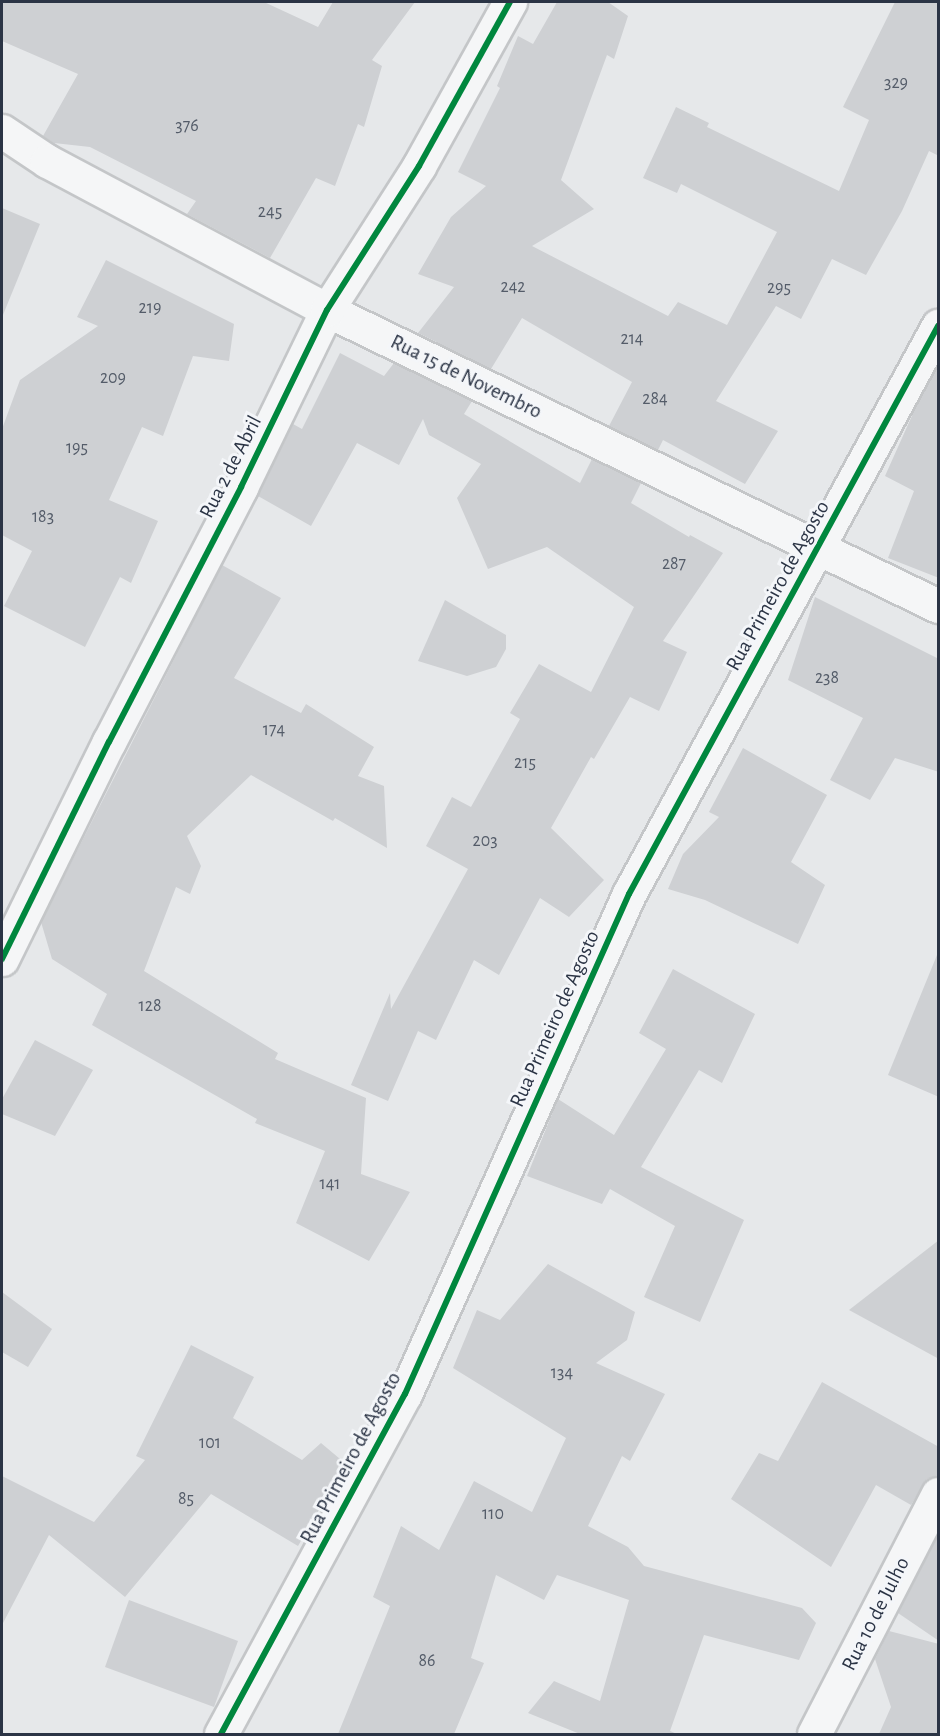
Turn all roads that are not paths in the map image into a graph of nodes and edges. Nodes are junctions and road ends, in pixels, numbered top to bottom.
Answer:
1 (510, 2) edge
2 (2, 131) edge
3 (327, 310) junction
4 (939, 326) edge
5 (818, 546) junction
6 (939, 606) edge
7 (2, 959) edge
8 (939, 1494) edge
9 (221, 1734) edge
10 (814, 1734) edge

1 - 3 street, Rua 2 de Abril
2 - 3 street, Rua 15 de Novembro
3 - 5 street, Rua 15 de Novembro
3 - 7 street, Rua 2 de Abril
4 - 5 street, Rua Primeiro de Agosto
5 - 6 street, Rua 15 de Novembro
5 - 9 street, Rua Primeiro de Agosto
8 - 10 street, Rua 10 de Julho

